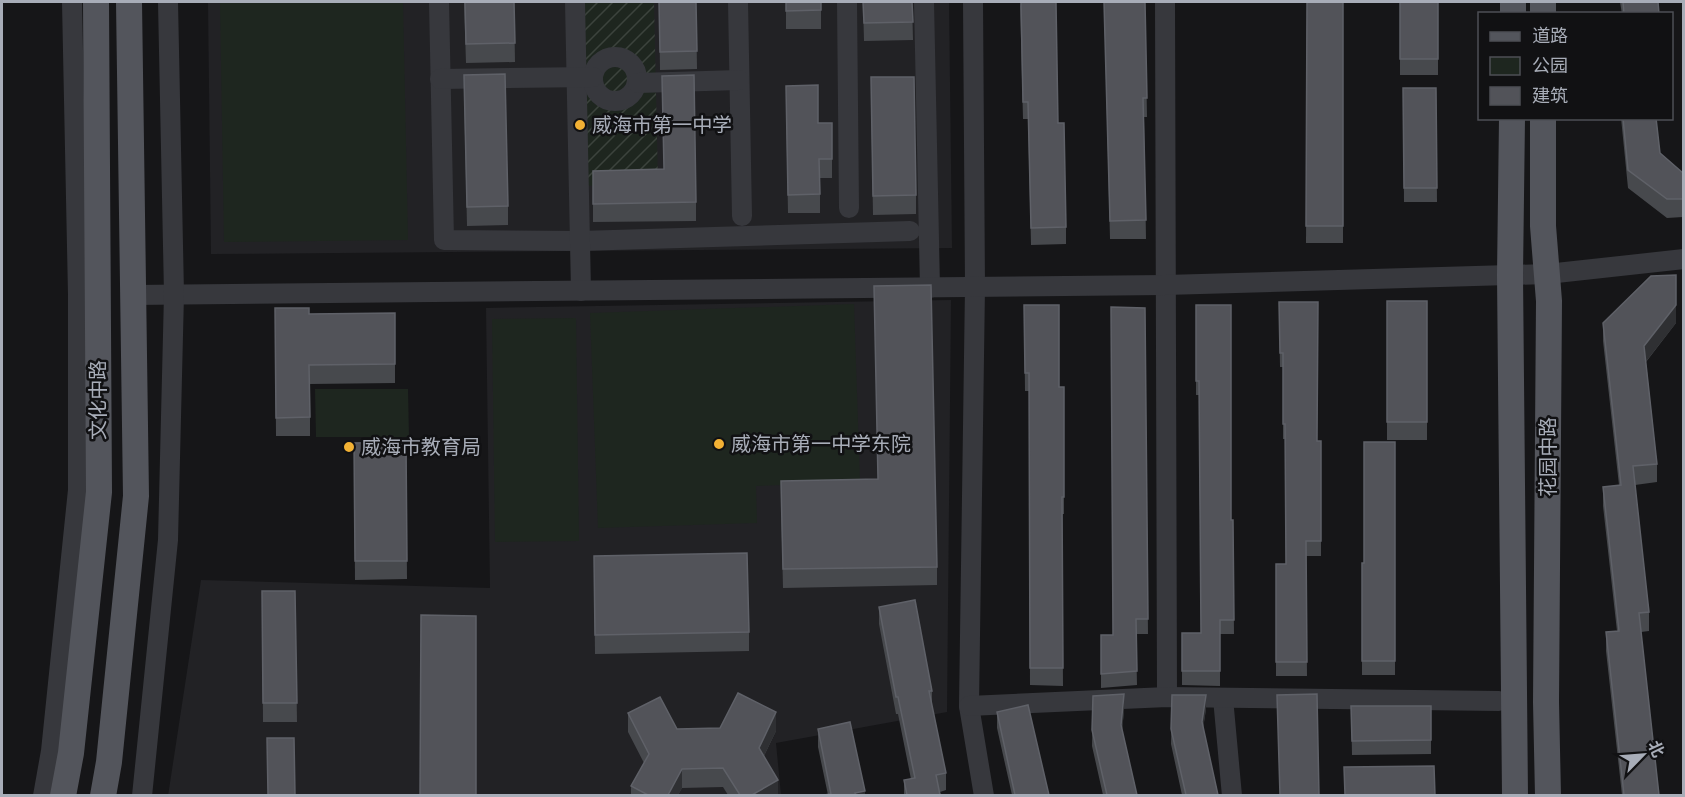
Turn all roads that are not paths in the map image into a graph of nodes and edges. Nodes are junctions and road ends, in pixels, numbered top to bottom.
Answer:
1 (72, 2) edge
2 (96, 2) edge
3 (129, 2) edge
4 (168, 2) edge
5 (439, 2) edge
6 (575, 2) edge
7 (738, 2) edge
8 (847, 2) edge
9 (924, 2) edge
10 (973, 2) edge
11 (1164, 2) edge
12 (585, 77) junction
13 (440, 79) junction
14 (739, 80) junction
15 (638, 83) junction
16 (1512, 120) edge
17 (1543, 120) edge
18 (849, 208) dead end
19 (742, 216) dead end
20 (910, 231) dead end
21 (580, 241) junction
22 (1683, 259) edge
23 (1547, 274) junction
24 (1510, 275) junction
25 (1165, 285) junction
26 (975, 287) junction
27 (930, 288) junction
28 (581, 291) junction
29 (174, 294) junction
30 (133, 295) junction
31 (1167, 697) junction
32 (1223, 698) junction
33 (1499, 701) dead end
34 (969, 706) junction
35 (43, 795) edge
36 (63, 795) edge
37 (103, 795) edge
38 (142, 795) edge
39 (984, 795) edge
40 (1232, 795) edge
41 (1515, 795) edge
42 (1548, 795) edge

1 - 35 street
2 - 36 main road, 文化中路
3 - 30 main road, 文化中路
4 - 29 street
5 - 13 street
6 - 12 street
7 - 14 street
8 - 18 street
9 - 27 street
10 - 26 street
11 - 25 street
12 - 13 street
12 - 15 street
12 - 15 street
12 - 21 street
13 - 21 street
14 - 15 street
14 - 19 street
16 - 24 main road
17 - 23 main road, 花园中路
20 - 21 street
21 - 28 street
22 - 23 street
23 - 24 street
23 - 42 main road, 花园中路
24 - 25 street
24 - 41 main road
25 - 26 street
25 - 31 street
26 - 27 street
26 - 34 street
27 - 28 street
28 - 29 street
29 - 30 street
29 - 38 street
30 - 37 main road, 文化中路
31 - 32 street
31 - 34 street
32 - 33 street
32 - 40 street
34 - 39 street

